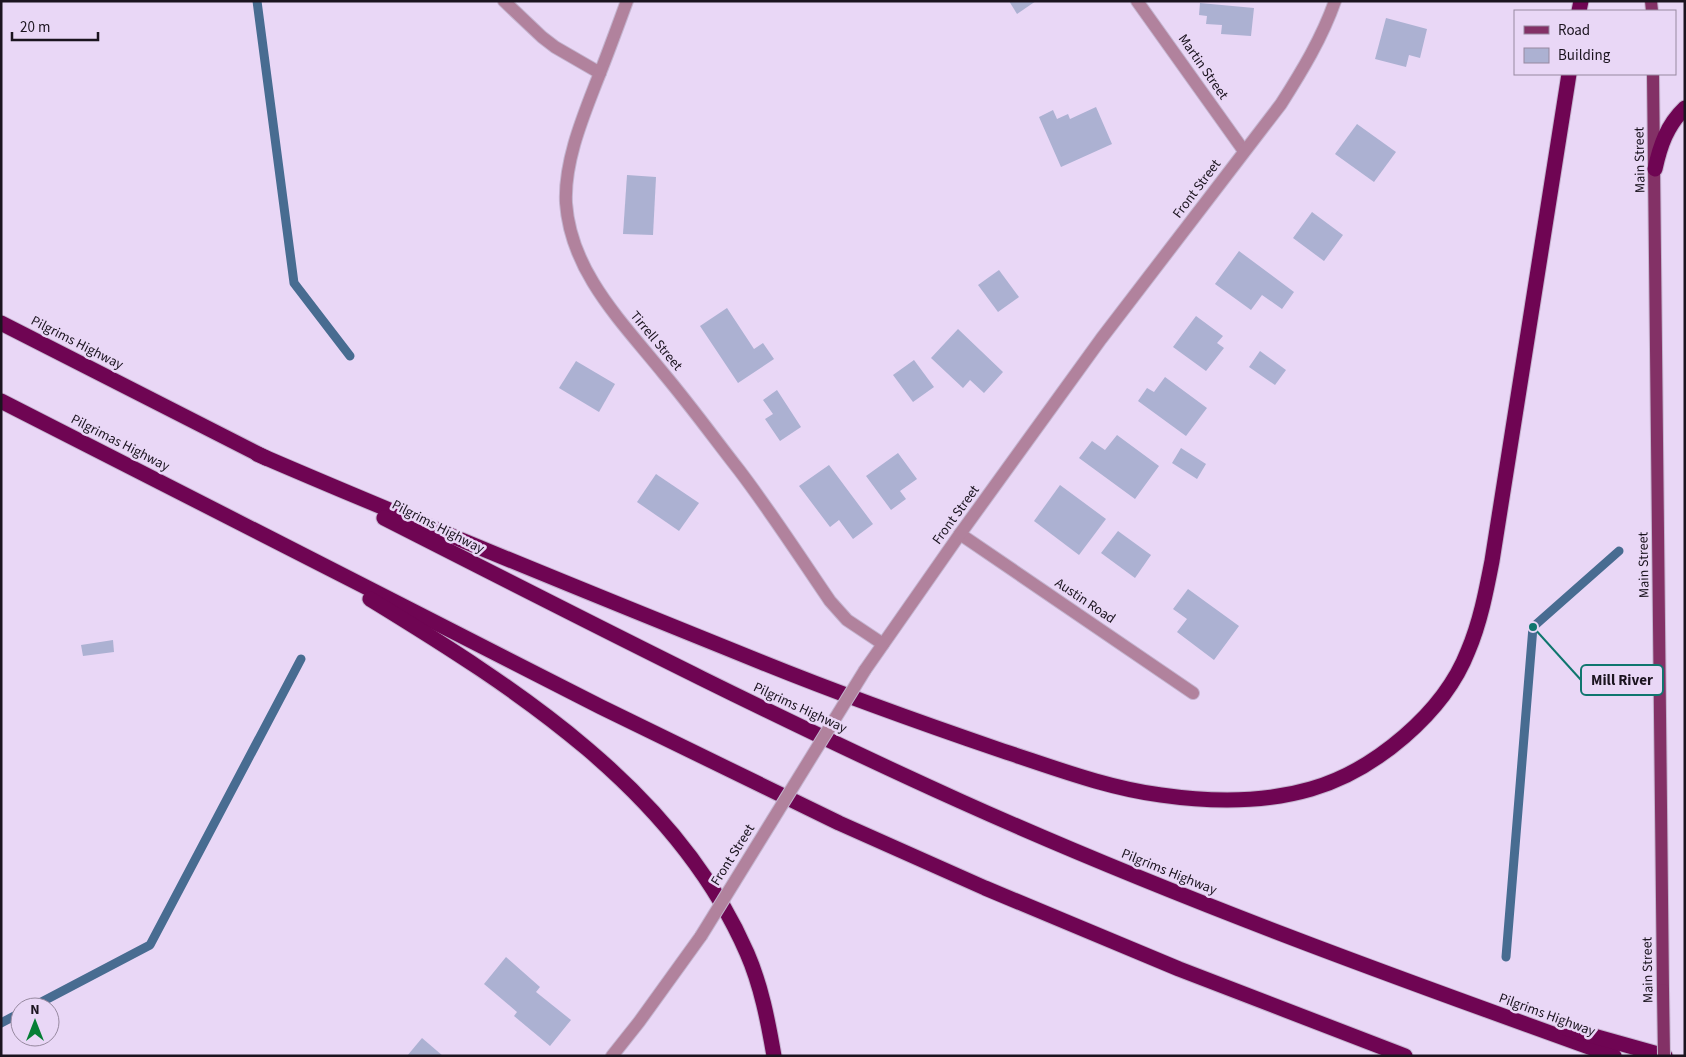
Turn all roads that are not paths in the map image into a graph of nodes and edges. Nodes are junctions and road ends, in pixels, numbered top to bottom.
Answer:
1 (504, 1) edge
2 (627, 1) edge
3 (1137, 1) edge
4 (1335, 1) edge
5 (600, 73) junction
6 (1569, 75) edge
7 (1653, 75) edge
8 (1685, 108) edge
9 (1244, 151) junction
10 (1655, 169) junction
11 (1, 323) edge
12 (1, 401) edge
13 (257, 454) junction
14 (224, 515) junction
15 (960, 534) junction
16 (884, 644) junction
17 (1193, 693) dead end
18 (1396, 978) junction
19 (612, 1056) edge
20 (774, 1056) edge
21 (1405, 1056) edge
22 (1614, 1056) edge
23 (1665, 1056) edge

1 - 5 street
2 - 5 street, Tirrell Street
3 - 9 street, Martin Street
4 - 9 street, Front Street
5 - 16 street, Tirrell Street
6 - 13 highway
7 - 10 main road, Main Street
8 - 10 highway
9 - 15 street, Front Street
10 - 23 main road, Main Street, bridge
11 - 13 highway, Pilgrims Highway
12 - 14 highway, Pilgrimas Highway
13 - 18 highway, Pilgrims Highway
14 - 20 highway
14 - 21 highway
15 - 16 street, Front Street
15 - 17 street, Austin Road
16 - 19 street, Front Street, bridge
18 - 22 highway, Pilgrims Highway
18 - 23 highway

